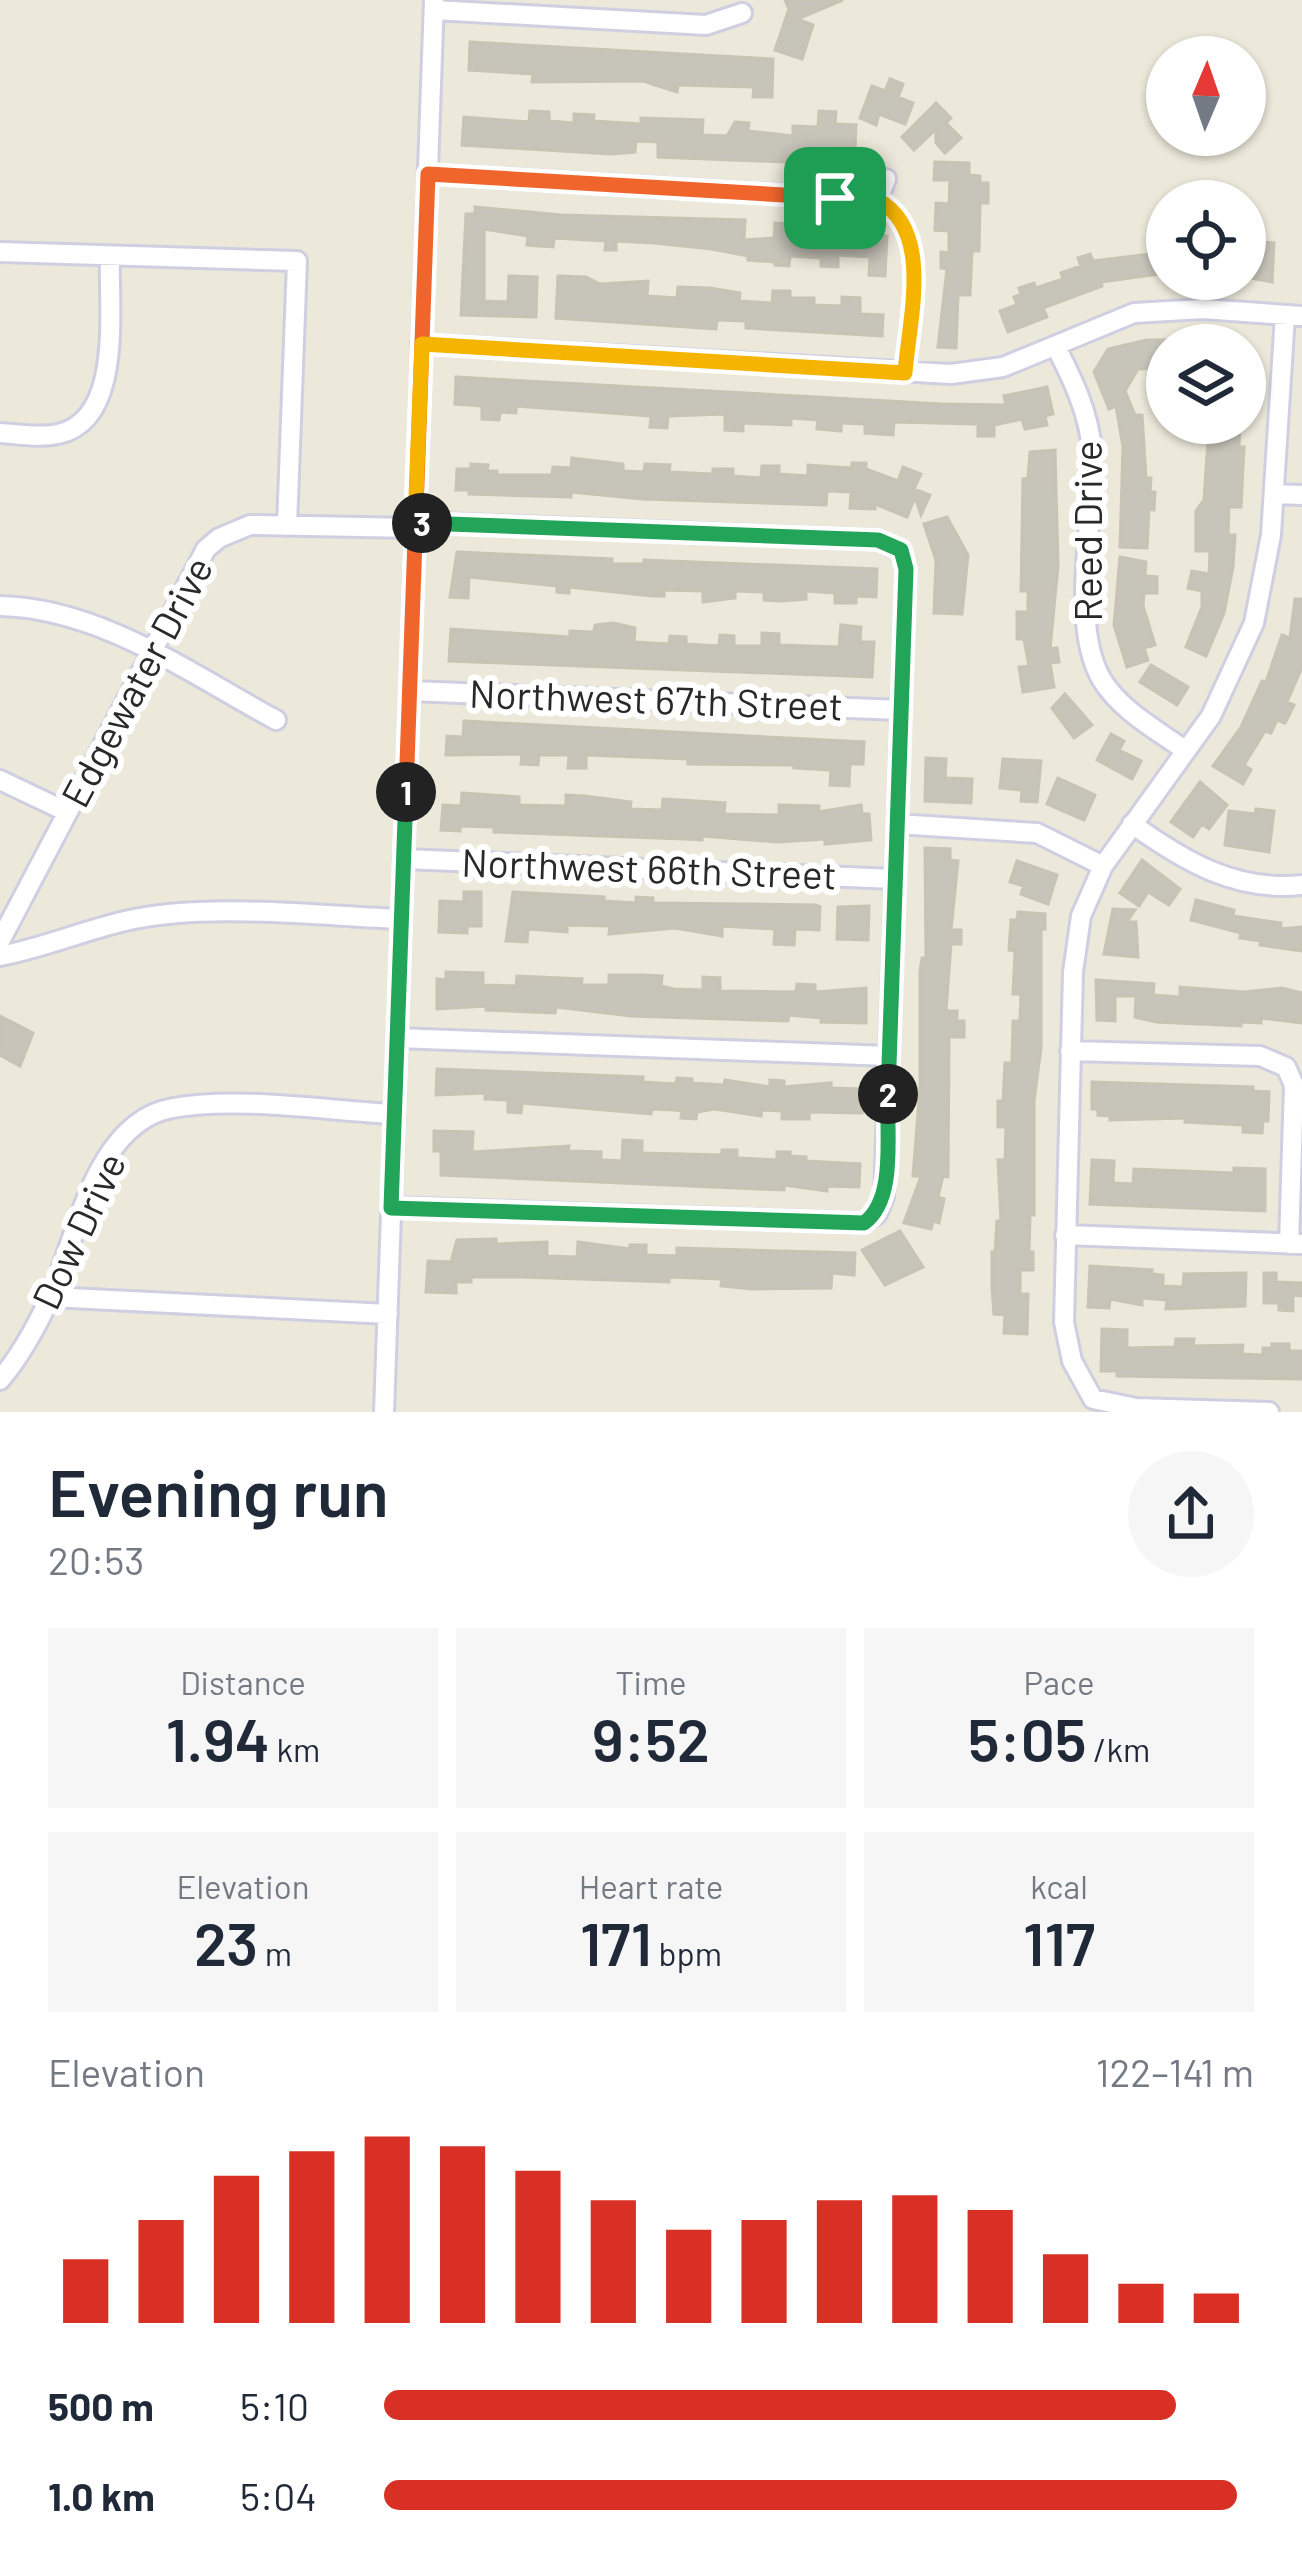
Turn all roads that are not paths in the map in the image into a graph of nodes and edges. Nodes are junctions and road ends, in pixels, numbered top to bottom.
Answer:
1 (434, 5) edge
2 (742, 13) dead end
3 (428, 174) junction
4 (886, 179) dead end
5 (878, 200) junction
6 (0, 252) edge
7 (110, 256) junction
8 (1294, 315) edge
9 (422, 344) junction
10 (1057, 347) junction
11 (905, 373) junction
12 (0, 434) edge
13 (1274, 494) junction
14 (1302, 496) edge
15 (415, 525) junction
16 (287, 526) junction
17 (0, 606) edge
18 (150, 652) junction
19 (410, 692) junction
20 (901, 710) junction
21 (276, 720) dead end
22 (1186, 751) junction
23 (0, 780) edge
24 (67, 812) junction
25 (897, 824) junction
26 (1132, 824) junction
27 (403, 859) junction
28 (1103, 866) junction
29 (895, 879) junction
30 (1302, 885) edge
31 (402, 919) junction
32 (0, 940) edge
33 (0, 956) edge
34 (397, 1038) junction
35 (1070, 1051) junction
36 (889, 1056) junction
37 (394, 1114) junction
38 (391, 1208) junction
39 (1065, 1234) junction
40 (1295, 1244) edge
41 (50, 1297) junction
42 (388, 1314) junction
43 (0, 1380) edge
44 (384, 1412) edge
45 (1269, 1412) edge

1 - 2 street
1 - 3 street
3 - 5 street
3 - 9 street
4 - 5 street
5 - 11 street
6 - 7 street
7 - 12 street
7 - 16 street
8 - 10 street
8 - 13 street
9 - 11 street
9 - 15 street
10 - 11 street
10 - 22 street, Reed Drive
13 - 14 street
13 - 22 street
15 - 16 street, Edgewater Drive
15 - 19 street
15 - 20 street, Edgewater Drive
16 - 18 street, Edgewater Drive
17 - 18 street
18 - 21 street
18 - 24 street, Edgewater Drive
19 - 20 street, Northwest 67th Street
19 - 27 street
20 - 25 street
22 - 26 street
23 - 24 street
24 - 32 street, Edgewater Drive
25 - 28 street
25 - 29 street
26 - 28 street
26 - 30 street
27 - 29 street, Northwest 66th Street
27 - 31 street
28 - 35 street
29 - 36 street
31 - 33 street
31 - 34 street
34 - 36 street
34 - 37 street
35 - 39 street
35 - 40 street
36 - 38 street
37 - 38 street
37 - 41 street, Dow Drive
38 - 42 street
39 - 40 street
39 - 45 street
41 - 42 street
41 - 43 street, Dow Drive
42 - 44 street

